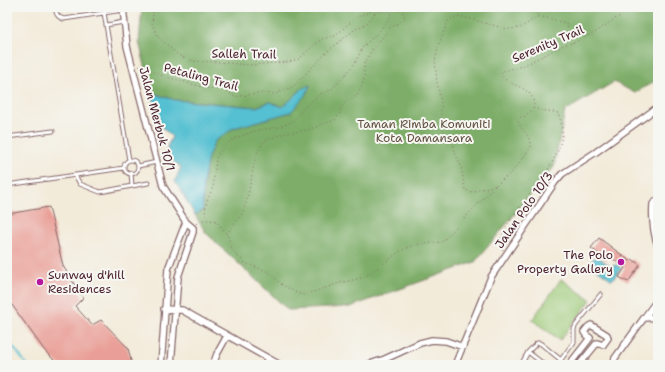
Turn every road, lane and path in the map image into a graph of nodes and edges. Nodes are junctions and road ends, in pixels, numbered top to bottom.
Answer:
1 (55, 7) edge
2 (154, 7) edge
3 (375, 7) edge
4 (400, 7) edge
5 (529, 7) edge
6 (633, 7) edge
7 (123, 8) edge
8 (104, 13) junction
9 (539, 16) junction
10 (124, 22) junction
11 (106, 25) junction
12 (573, 43) junction
13 (131, 62) junction
14 (658, 107) edge
15 (534, 108) junction
16 (53, 130) dead end
17 (7, 137) edge
18 (129, 160) junction
19 (158, 162) junction
20 (138, 166) junction
21 (124, 168) junction
22 (131, 173) junction
23 (75, 175) junction
24 (148, 183) dead end
25 (496, 185) junction
26 (7, 186) edge
27 (132, 186) junction
28 (658, 200) edge
29 (207, 219) junction
30 (186, 222) junction
31 (193, 228) junction
32 (227, 234) junction
33 (658, 246) edge
34 (506, 255) junction
35 (601, 294) dead end
36 (658, 299) edge
37 (176, 308) junction
38 (164, 309) junction
39 (658, 317) edge
40 (644, 318) junction
41 (227, 336) junction
42 (590, 338) junction
43 (597, 342) junction
44 (463, 347) junction
45 (528, 352) junction
46 (561, 360) junction
47 (386, 362) edge
48 (540, 364) edge
49 (161, 365) edge
50 (171, 365) edge
51 (213, 365) edge
52 (280, 365) edge
53 (367, 365) edge
54 (455, 365) edge
55 (521, 365) edge
56 (545, 365) edge
57 (557, 365) edge
58 (569, 365) edge
59 (579, 365) edge
60 (613, 365) edge

1 - 8 lane
2 - 3 path, Salleh Trail
4 - 32 path
5 - 9 path
6 - 12 path, Serenity Trail
7 - 8 lane
7 - 10 street, Jalan Merbuk 10/1
8 - 11 lane
9 - 12 path
9 - 25 path
10 - 11 lane
10 - 13 street, Jalan Merbuk 10/1
11 - 18 lane
12 - 15 path, Serenity Trail
13 - 19 street, Jalan Merbuk 10/1
13 - 29 path, Petaling Trail
14 - 34 street, Jalan Polo 10/3
15 - 25 path
15 - 34 path
16 - 17 lane
18 - 20 lane
18 - 21 lane
19 - 20 lane
19 - 30 street, Jalan Merbuk 10/1
20 - 22 lane
21 - 22 lane
21 - 23 lane
22 - 27 lane
23 - 26 lane
23 - 27 lane
24 - 27 lane
25 - 32 path
28 - 33 street
29 - 31 path
29 - 32 path
30 - 31 street, Jalan Merbuk 10/1
30 - 38 street
31 - 37 street
34 - 44 street, Jalan Polo 10/3
35 - 46 lane
36 - 40 street
37 - 38 street
37 - 41 street
37 - 50 street
38 - 49 street
39 - 40 street
40 - 60 street
41 - 51 street
41 - 52 street
42 - 43 street
42 - 43 street
42 - 58 street
43 - 59 street
44 - 47 street
44 - 54 street, Jalan Polo 10/3
45 - 46 lane
45 - 48 lane
45 - 55 lane
46 - 57 lane
47 - 53 street
48 - 56 lane

